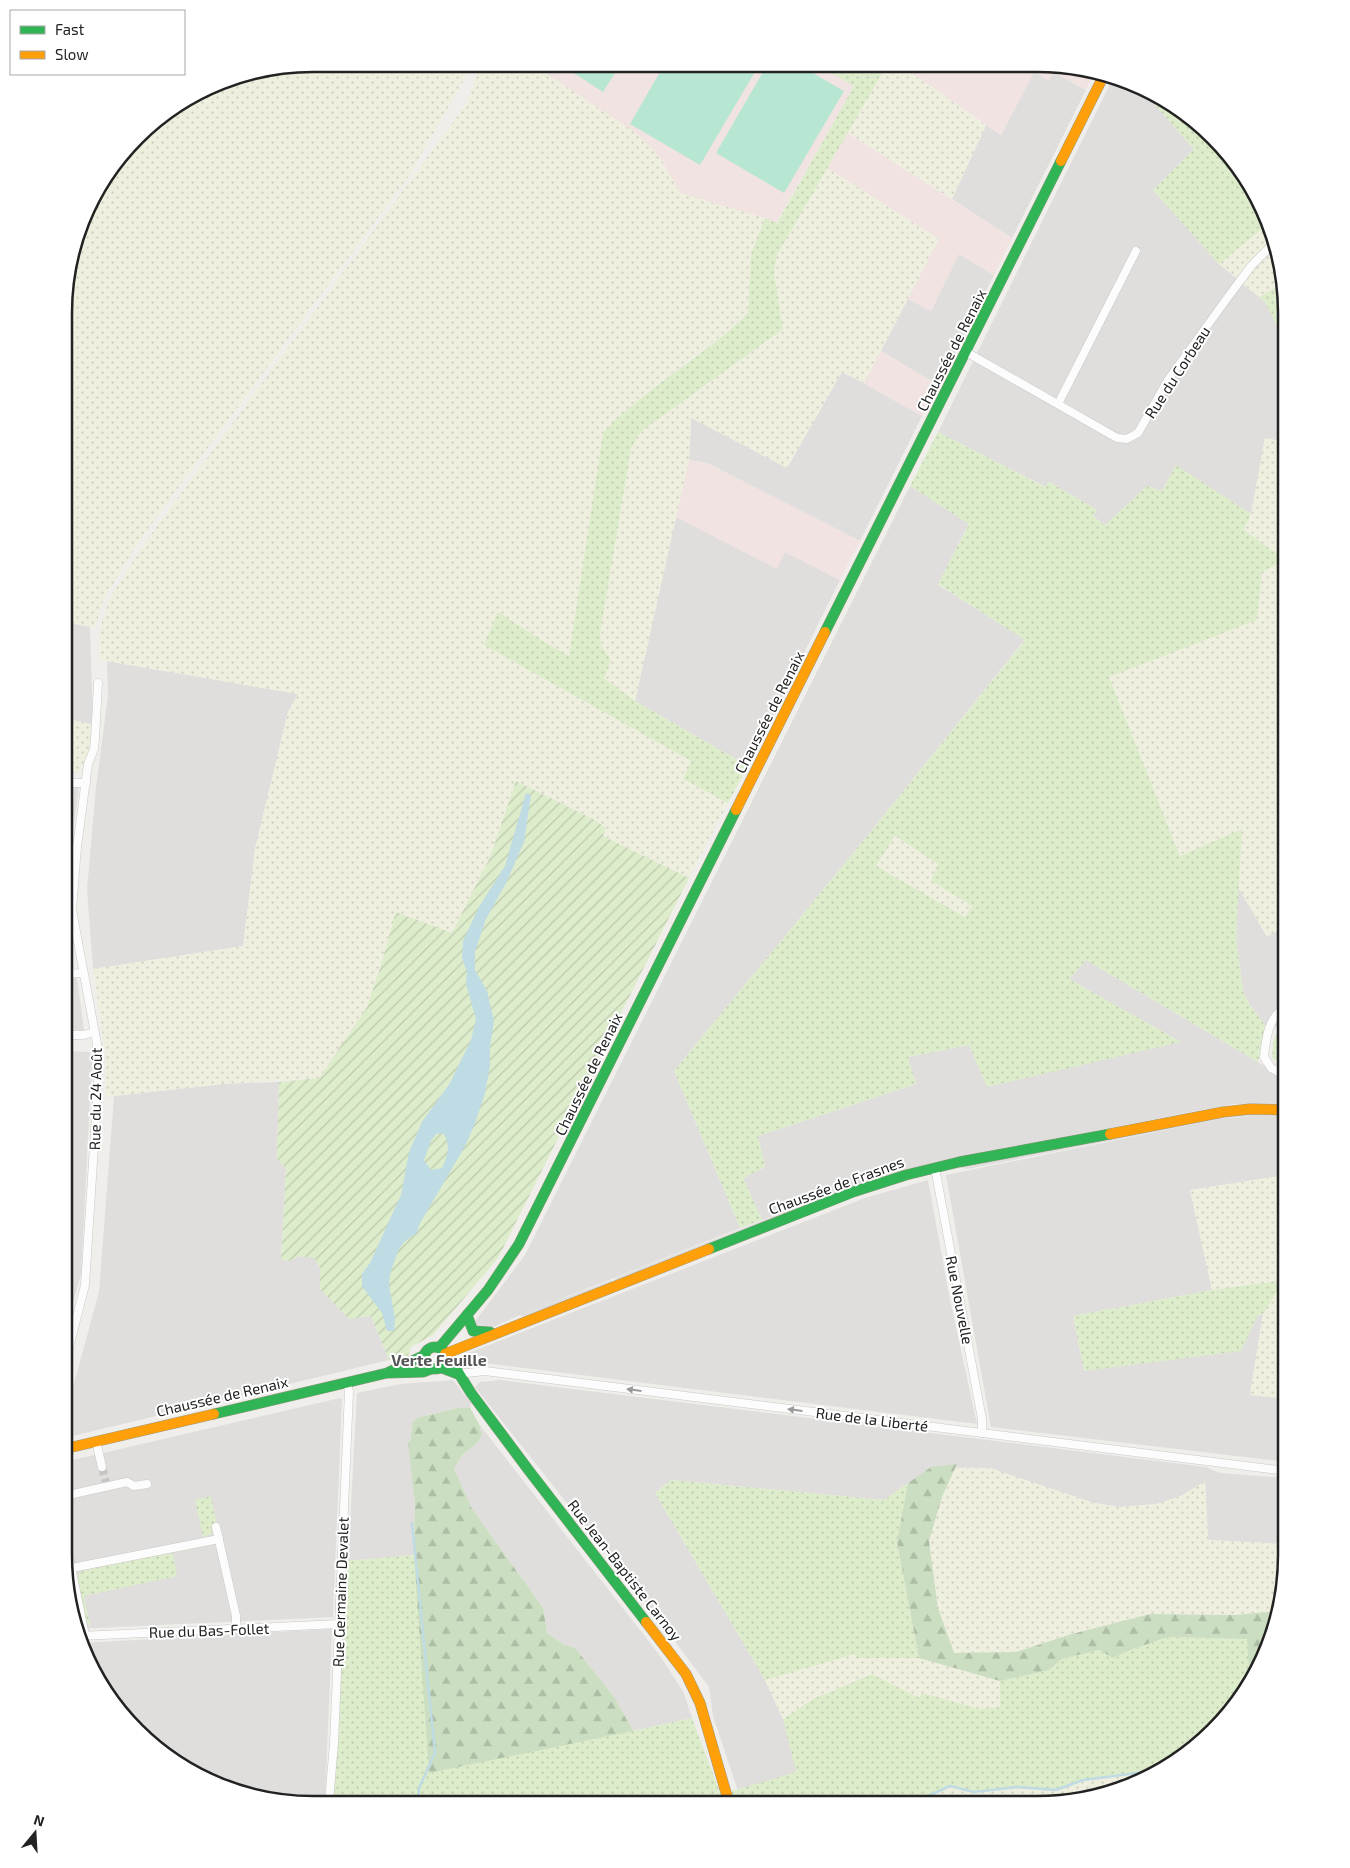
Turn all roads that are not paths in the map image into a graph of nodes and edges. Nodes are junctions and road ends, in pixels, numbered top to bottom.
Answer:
1 (1101, 81) edge
2 (1268, 249) edge
3 (1136, 251) dead end
4 (966, 352) junction
5 (1058, 404) junction
6 (98, 683) dead end
7 (72, 783) edge
8 (86, 783) junction
9 (72, 847) edge
10 (77, 847) junction
11 (72, 882) edge
12 (72, 927) edge
13 (83, 973) junction
14 (72, 974) edge
15 (1278, 1013) edge
16 (94, 1032) junction
17 (72, 1035) edge
18 (1278, 1071) edge
19 (1278, 1110) edge
20 (935, 1168) junction
21 (467, 1315) junction
22 (496, 1332) junction
23 (72, 1336) edge
24 (425, 1355) junction
25 (441, 1359) junction
26 (388, 1373) junction
27 (458, 1374) junction
28 (347, 1383) junction
29 (982, 1433) junction
30 (96, 1441) junction
31 (72, 1447) edge
32 (102, 1467) tunnel mouth
33 (1278, 1470) edge
34 (147, 1484) dead end
35 (72, 1494) edge
36 (216, 1527) dead end
37 (218, 1539) junction
38 (72, 1568) edge
39 (339, 1624) junction
40 (236, 1629) junction
41 (87, 1636) edge
42 (330, 1796) edge
43 (727, 1796) edge

1 - 4 main road, Chaussée de Renaix
2 - 5 street, Rue du Corbeau
3 - 5 street
4 - 5 street, Rue du Corbeau
4 - 21 main road, Chaussée de Renaix
6 - 8 street, Rue du 24 Août
7 - 8 street
8 - 10 street, Rue du 24 Août
9 - 10 street
10 - 11 street, Rue du 24 Août
12 - 13 street, Rue du 24 Août
13 - 14 street
13 - 16 street, Rue du 24 Août
15 - 18 street
16 - 17 street
16 - 23 street, Rue du 24 Août
19 - 20 main road, Chaussée de Frasnes
20 - 22 main road, Chaussée de Frasnes
20 - 29 street, Rue Nouvelle
21 - 22 main road
21 - 25 main road, Chaussée de Renaix
22 - 25 main road, Chaussée de Frasnes
24 - 25 main road
24 - 25 main road, Chaussée de Renaix
24 - 26 main road, Chaussée de Renaix
25 - 26 main road, Chaussée de Renaix
25 - 27 main road
26 - 28 main road, Chaussée de Renaix
29 -> 27 street, Rue de la Liberté
27 - 43 main road, Rue Jean-Baptiste Carnoy
28 - 30 main road, Chaussée de Renaix
28 - 39 street, Rue Germaine Devalet
29 - 33 street, Rue de la Liberté
30 - 31 main road, Chaussée de Renaix
30 - 32 street
34 - 35 street
36 - 37 street
37 - 38 street
37 - 40 street
39 - 40 street, Rue du Bas-Follet
39 - 42 street, Rue Germaine Devalet
40 - 41 street, Rue du Bas-Follet

